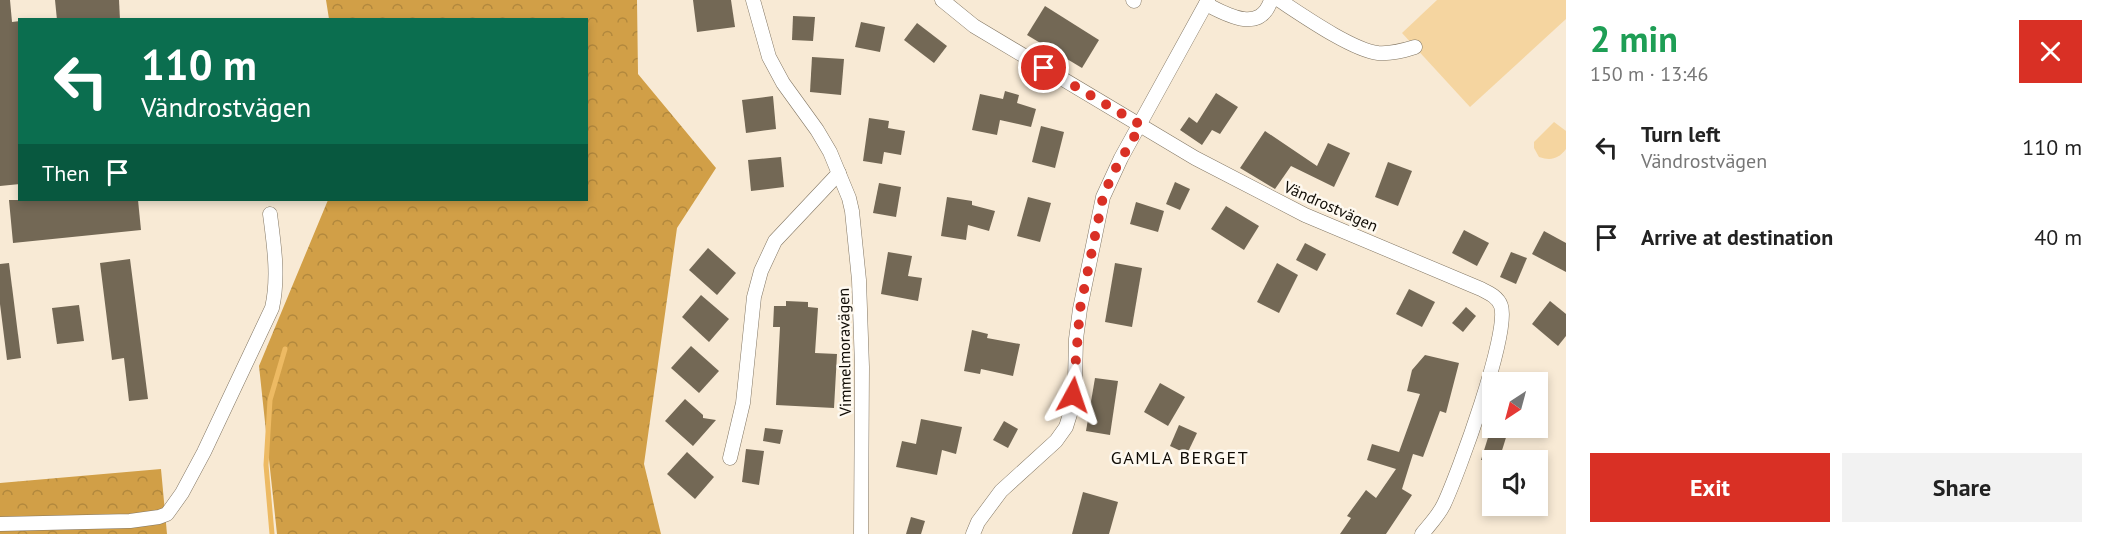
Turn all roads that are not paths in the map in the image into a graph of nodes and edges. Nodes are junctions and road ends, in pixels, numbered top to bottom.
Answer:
1 (753, 0) edge
2 (942, 0) edge
3 (1271, 0) edge
4 (1279, 0) edge
5 (1207, 2) edge
6 (1415, 47) dead end
7 (1141, 125) junction
8 (839, 173) junction
9 (270, 214) dead end
10 (730, 458) dead end
11 (0, 524) edge
12 (861, 534) edge
13 (973, 534) edge
14 (1422, 534) edge

1 - 8 street, Vimmelmoravägen
2 - 7 street, Vändrostvägen
3 - 5 street
4 - 6 street
5 - 7 street
7 - 13 street
7 - 14 street, Vändrostvägen
8 - 10 street
8 - 12 street, Vimmelmoravägen
9 - 11 street

